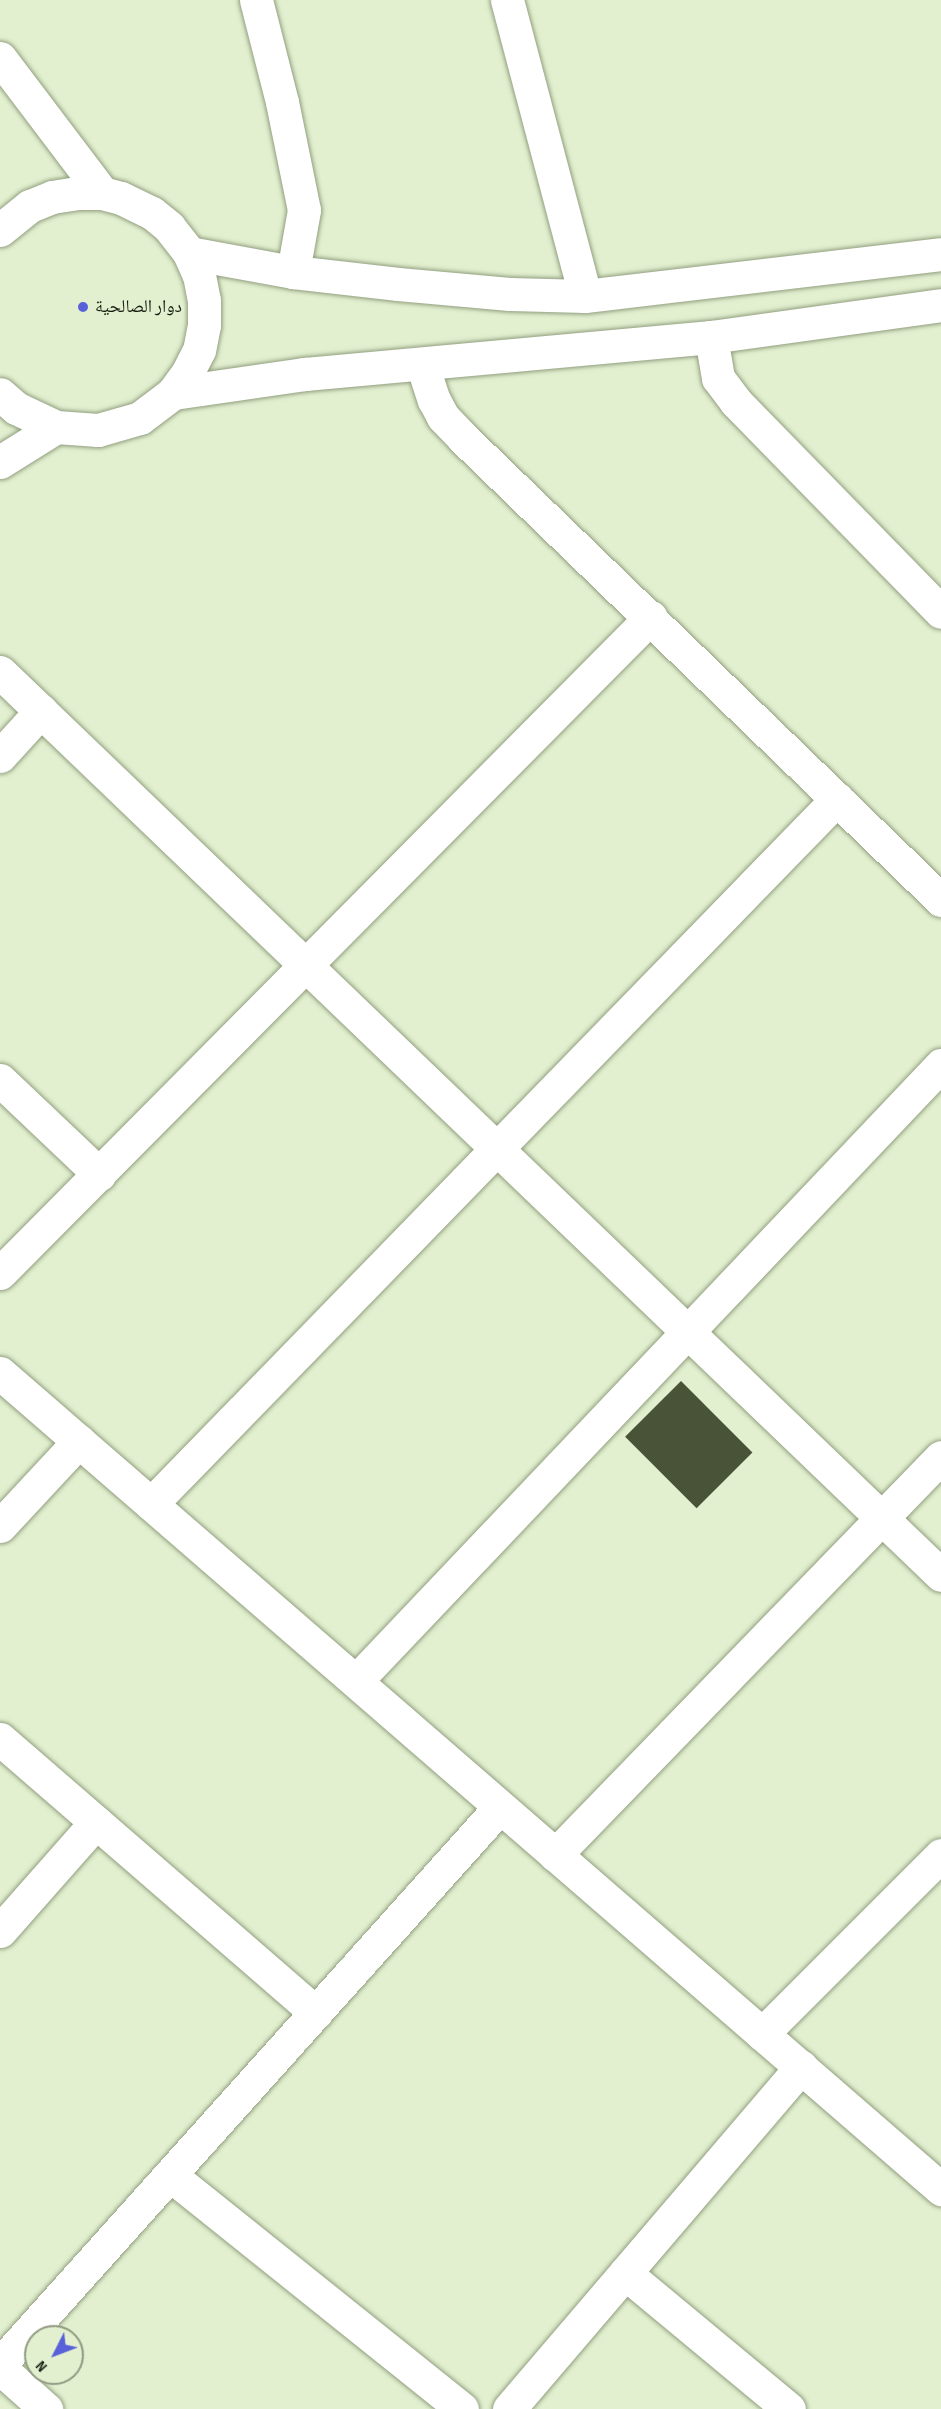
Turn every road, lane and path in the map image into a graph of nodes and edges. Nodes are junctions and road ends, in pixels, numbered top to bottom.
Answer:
1 (256, 0) edge
2 (507, 0) edge
3 (0, 58) edge
4 (102, 193) junction
5 (0, 230) edge
6 (189, 253) junction
7 (941, 254) edge
8 (293, 272) junction
9 (585, 296) junction
10 (941, 305) edge
11 (711, 337) junction
12 (422, 364) junction
13 (173, 393) junction
14 (0, 394) edge
15 (56, 427) junction
16 (0, 462) edge
17 (941, 612) edge
18 (651, 618) junction
19 (0, 672) edge
20 (41, 711) junction
21 (0, 756) edge
22 (837, 799) junction
23 (941, 900) edge
24 (306, 965) junction
25 (941, 1065) edge
26 (0, 1080) edge
27 (497, 1149) junction
28 (99, 1174) junction
29 (0, 1273) edge
30 (688, 1332) junction
31 (0, 1373) edge
32 (79, 1441) junction
33 (941, 1457) edge
34 (151, 1504) junction
35 (883, 1519) junction
36 (0, 1526) edge
37 (941, 1575) edge
38 (356, 1681) junction
39 (0, 1739) edge
40 (500, 1807) junction
41 (96, 1822) junction
42 (555, 1855) junction
43 (941, 1855) edge
44 (0, 1931) edge
45 (316, 2013) junction
46 (762, 2034) junction
47 (801, 2067) junction
48 (170, 2175) junction
49 (941, 2189) edge
50 (625, 2273) junction
51 (0, 2366) edge
52 (46, 2409) edge
53 (462, 2409) edge
54 (509, 2409) edge
55 (789, 2409) edge

1 - 8 street
2 - 9 street
3 - 4 street
4 - 5 street
4 - 6 street
6 - 8 street
6 - 13 street
7 - 9 street
8 - 9 street
10 - 11 street
11 - 12 street
11 - 17 street
12 - 13 street
12 - 18 street
13 - 15 street
14 - 15 street
15 - 16 street
18 - 22 street
18 - 24 street
19 - 20 street
20 - 21 street
20 - 24 street
22 - 23 street
22 - 27 street
24 - 27 street
24 - 28 street
25 - 30 street
26 - 28 street
27 - 30 street
27 - 34 street
28 - 29 street
30 - 35 street
30 - 38 street
31 - 32 street
32 - 34 street
32 - 36 street
33 - 35 street
34 - 38 street
35 - 37 street
35 - 42 street
38 - 40 street
39 - 41 street
40 - 42 street
40 - 45 street
41 - 44 street
41 - 45 street
42 - 46 street
43 - 46 street
45 - 48 street
46 - 47 street
47 - 49 street
47 - 50 street
48 - 51 street
48 - 53 street
50 - 54 street
50 - 55 street
51 - 52 street

